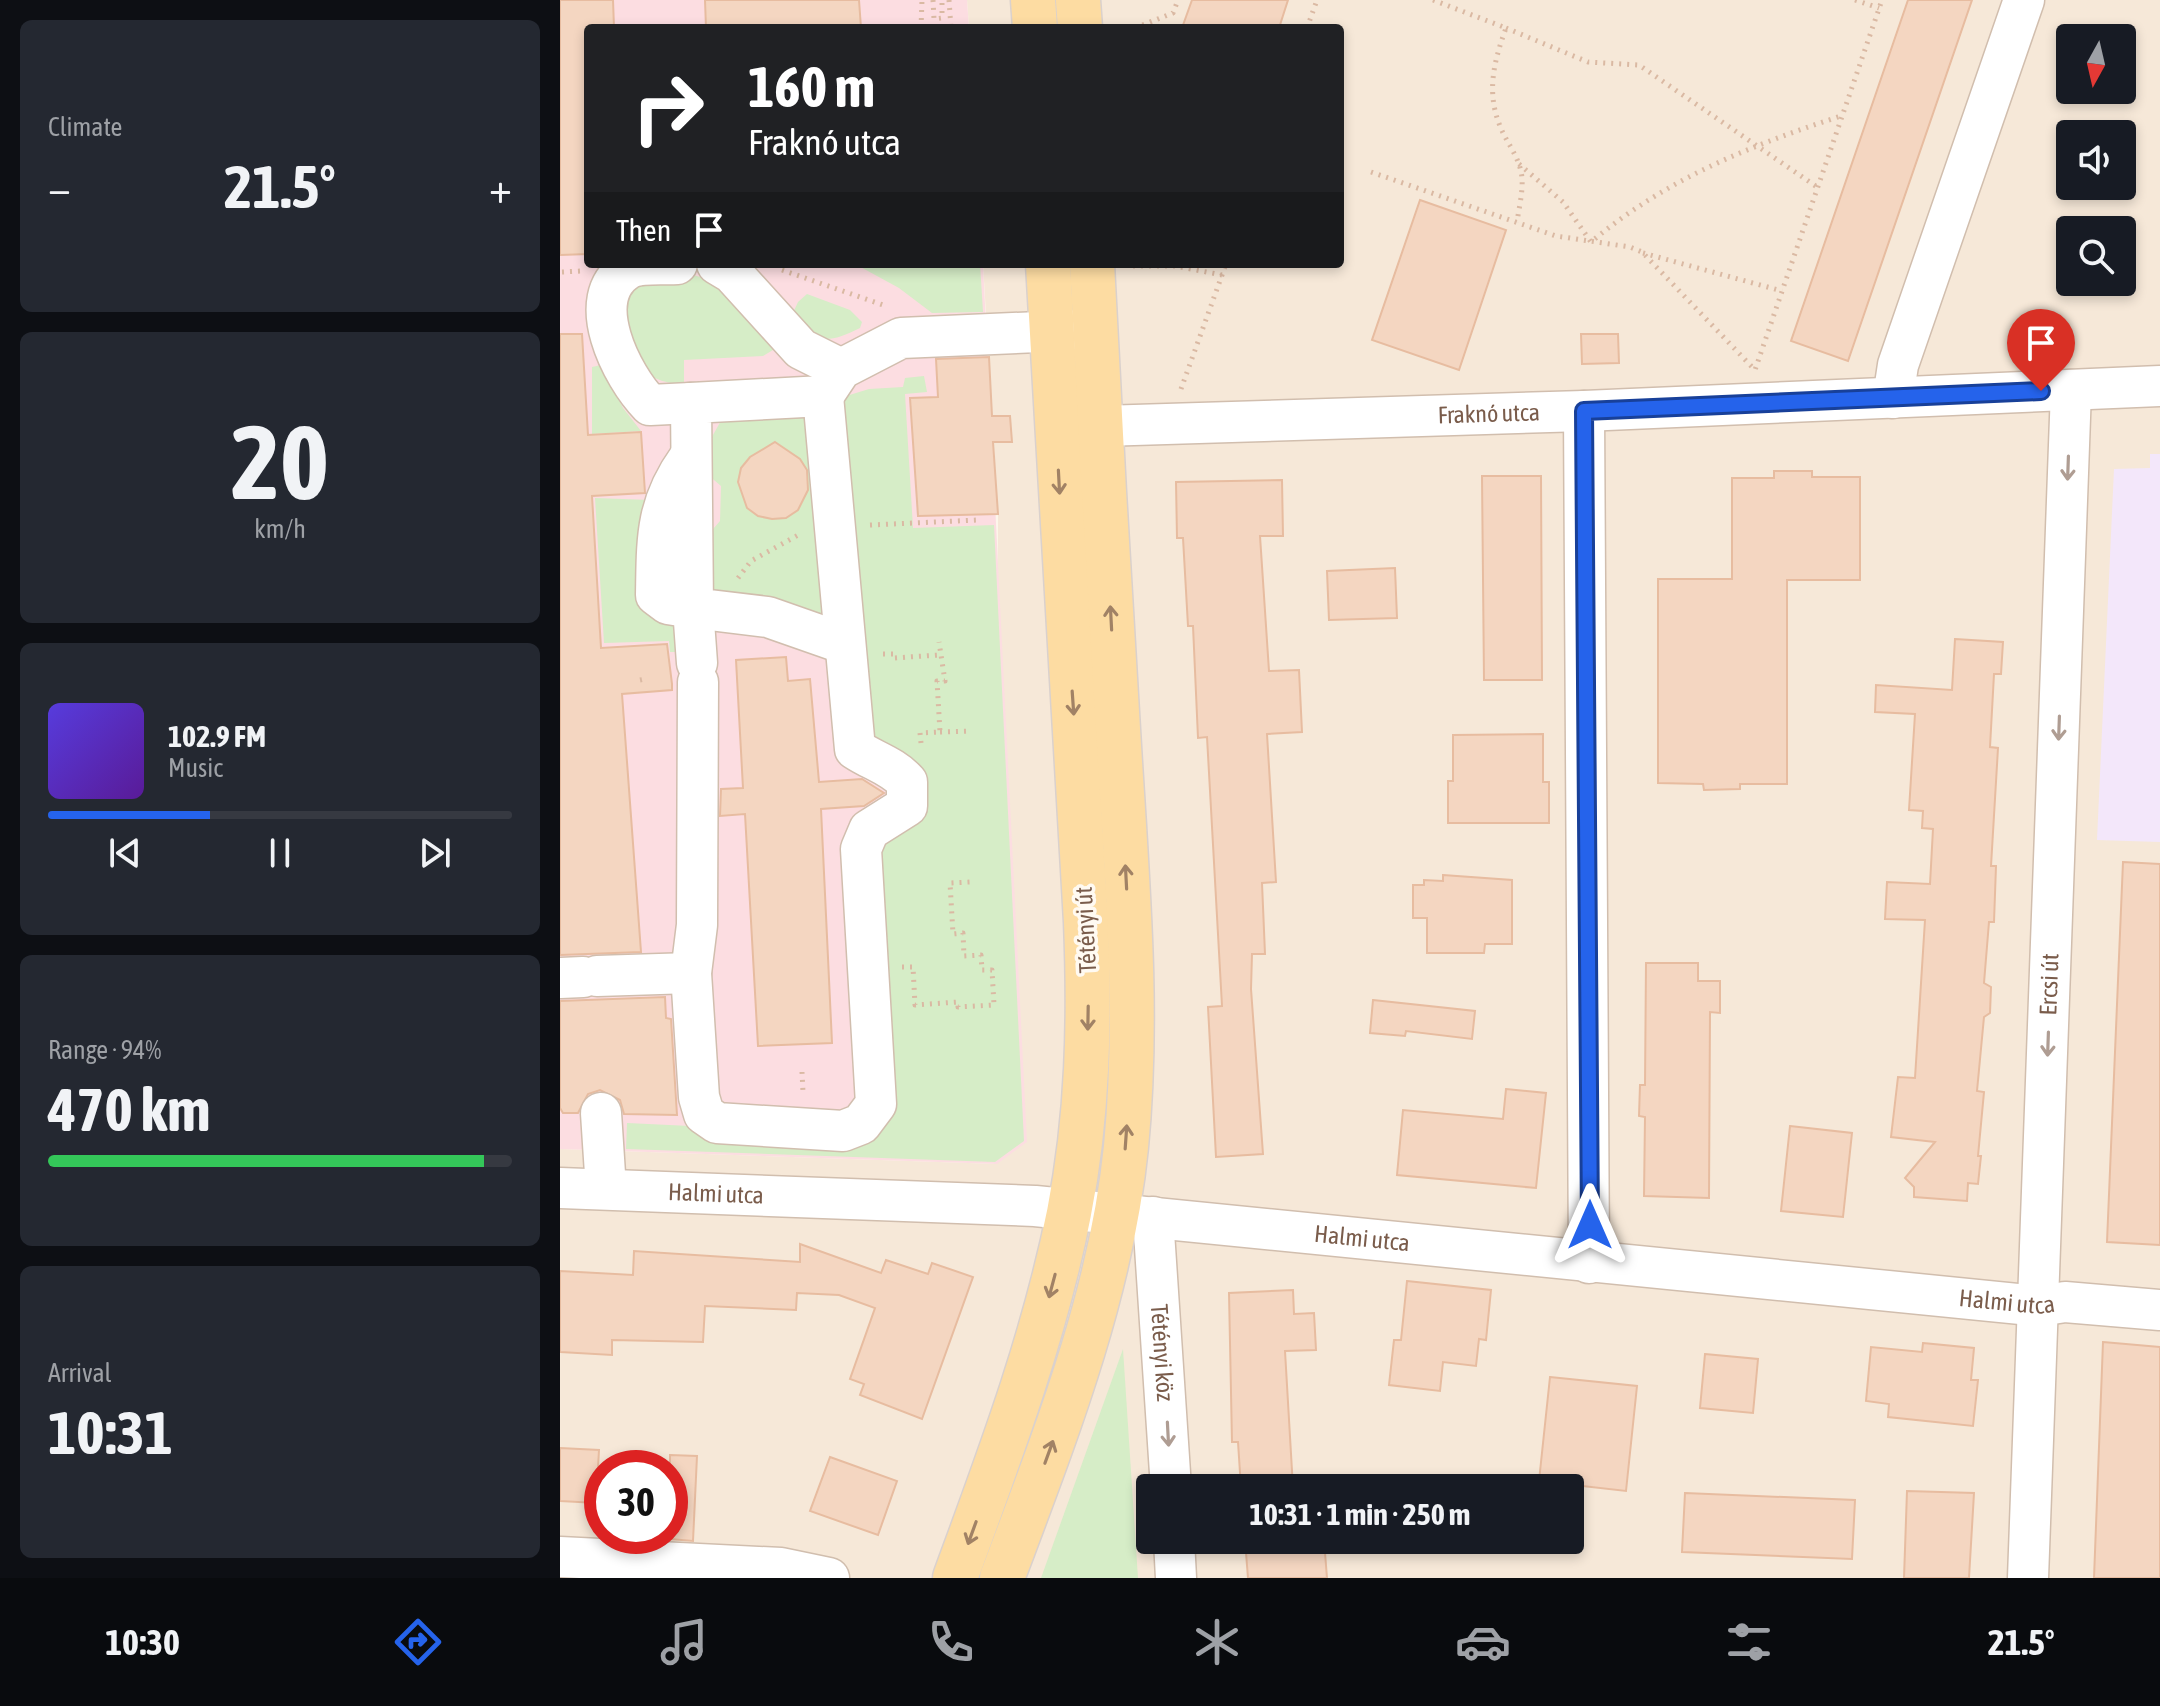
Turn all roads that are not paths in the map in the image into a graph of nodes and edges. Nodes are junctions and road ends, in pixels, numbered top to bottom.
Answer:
1 (1033, 0) edge
2 (1078, 0) edge
3 (2024, 0) edge
4 (1035, 24) edge
5 (1080, 24) edge
6 (630, 268) edge
7 (724, 268) edge
8 (1048, 268) edge
9 (1111, 268) edge
10 (1095, 329) junction
11 (1051, 332) junction
12 (832, 383) junction
13 (2160, 386) edge
14 (2071, 390) junction
15 (1893, 398) junction
16 (691, 403) junction
17 (1584, 411) junction
18 (1099, 425) junction
19 (1056, 428) junction
20 (708, 608) junction
21 (846, 650) junction
22 (691, 973) junction
23 (580, 977) edge
24 (601, 1113) dead end
25 (560, 1188) edge
26 (606, 1189) junction
27 (1070, 1210) junction
28 (1134, 1215) junction
29 (1589, 1263) junction
30 (2039, 1306) junction
31 (2160, 1310) edge
32 (1169, 1474) edge
33 (1175, 1554) edge
34 (560, 1557) edge
35 (829, 1578) edge
36 (955, 1578) edge
37 (1002, 1578) edge
38 (1176, 1578) edge
39 (2028, 1578) edge

1 - 4 main road
2 - 5 main road
3 - 15 street
6 - 16 street
7 - 12 street
8 - 11 main road, Tétényi út
9 - 10 main road, Tétényi út
10 - 11 street
10 - 18 main road, Tétényi út
11 - 12 street
11 - 19 main road, Tétényi út
12 - 16 street
12 - 21 street
13 - 14 street, Fraknó utca
14 - 15 street, Fraknó utca
14 -> 30 street, Ercsi út
15 - 17 street, Fraknó utca
16 - 20 street
17 - 18 street, Fraknó utca
17 - 29 street
18 - 19 street, Fraknó utca
28 -> 18 main road, Tétényi út
19 -> 27 main road, Tétényi út
20 - 21 street
20 - 22 street
21 - 22 street
22 - 23 street
24 - 26 street
25 - 26 street, Halmi utca
26 - 27 street, Halmi utca
27 - 28 street, Halmi utca
27 -> 36 main road, Tétényi út
28 - 29 street, Halmi utca
28 -> 32 street, Tétényi köz
37 -> 28 main road, Tétényi út
29 - 30 street, Halmi utca
30 - 31 street, Halmi utca
30 - 39 street, Ercsi út
33 - 38 street
34 - 35 street

